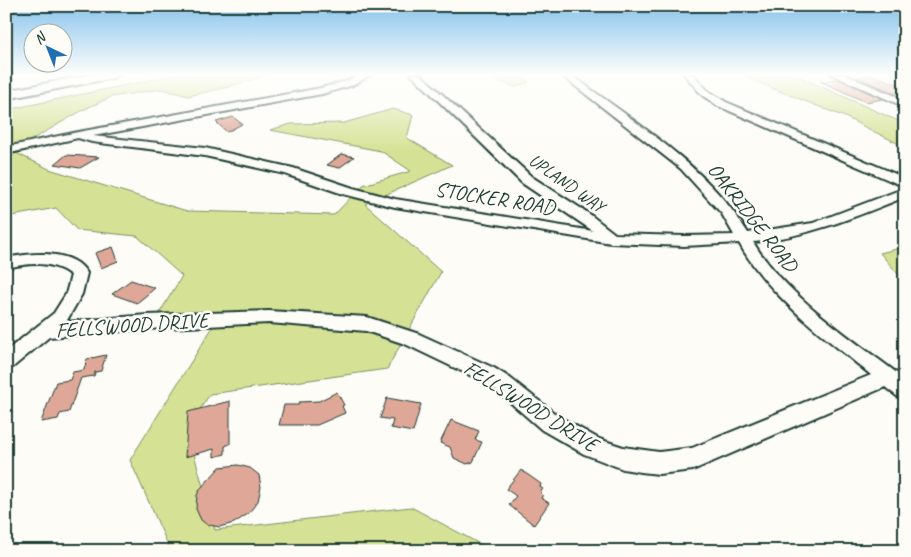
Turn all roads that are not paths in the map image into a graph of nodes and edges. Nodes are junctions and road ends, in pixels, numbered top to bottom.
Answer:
1 (272, 100) edge
2 (442, 100) edge
3 (598, 100) edge
4 (716, 100) edge
5 (78, 135) junction
6 (6, 139) edge
7 (43, 142) junction
8 (6, 151) edge
9 (905, 183) edge
10 (905, 192) edge
11 (743, 237) junction
12 (612, 238) junction
13 (6, 263) edge
14 (42, 331) junction
15 (6, 362) edge
16 (887, 377) junction
17 (905, 391) edge

1 - 5 street
2 - 12 street, UPLAND WAY
3 - 11 street, OAKRIDGE ROAD
4 - 9 street
5 - 7 street
5 - 12 street, STOCKER ROAD
6 - 7 street
7 - 8 street
10 - 11 street, STOCKER ROAD
11 - 12 street, STOCKER ROAD
11 - 16 street, OAKRIDGE ROAD
13 - 14 street, FELLSWOOD DRIVE
14 - 15 street
14 - 16 street, FELLSWOOD DRIVE
16 - 17 street, OAKRIDGE ROAD

